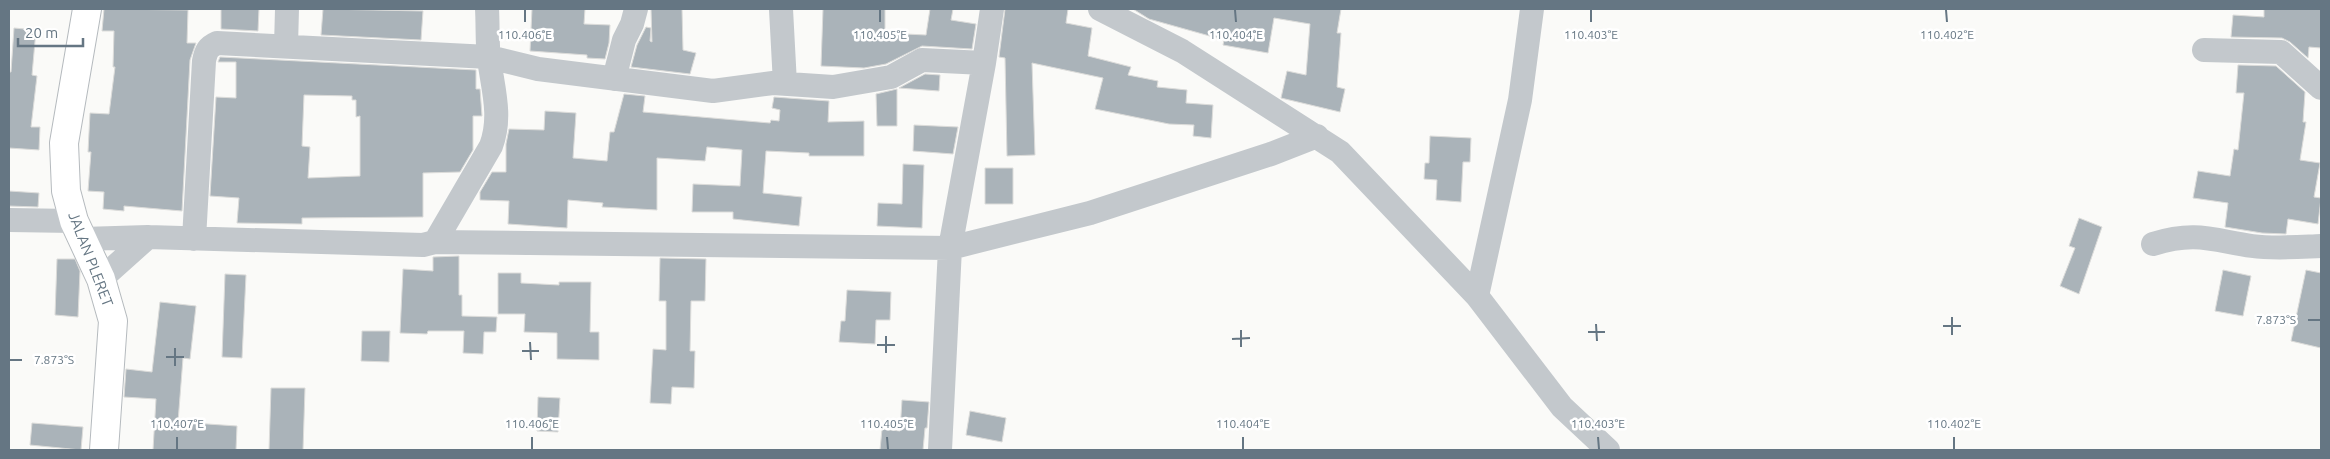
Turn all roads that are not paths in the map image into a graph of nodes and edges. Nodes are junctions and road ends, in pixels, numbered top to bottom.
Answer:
1 (87, 9) edge
2 (287, 9) edge
3 (487, 9) edge
4 (636, 9) edge
5 (781, 9) edge
6 (992, 9) edge
7 (1100, 9) edge
8 (1532, 9) edge
9 (286, 46) junction
10 (2204, 50) dead end
11 (489, 57) junction
12 (984, 63) junction
13 (614, 79) junction
14 (785, 84) junction
15 (2321, 88) edge
16 (1317, 136) junction
17 (9, 220) edge
18 (79, 230) junction
19 (148, 237) junction
20 (194, 239) junction
21 (435, 242) junction
22 (2153, 244) dead end
23 (2321, 246) edge
24 (950, 248) junction
25 (101, 278) junction
26 (1477, 296) junction
27 (104, 450) edge
28 (940, 450) edge
29 (1608, 450) edge

1 - 18 main road, JALAN PLERET
2 - 9 street
3 - 11 street
4 - 13 street
5 - 14 street
6 - 12 street
7 - 16 street
8 - 26 street
9 - 11 street
9 - 20 street
10 - 15 street
11 - 13 street
11 - 21 street
12 - 14 street
12 - 24 street
13 - 14 street
16 - 24 street
16 - 26 street
17 - 18 street
18 - 19 street
18 - 25 main road, JALAN PLERET
19 - 20 street
19 - 25 street
20 - 21 street
21 - 24 street
22 - 23 street
24 - 28 street
25 - 27 main road, JALAN PLERET
26 - 29 street

